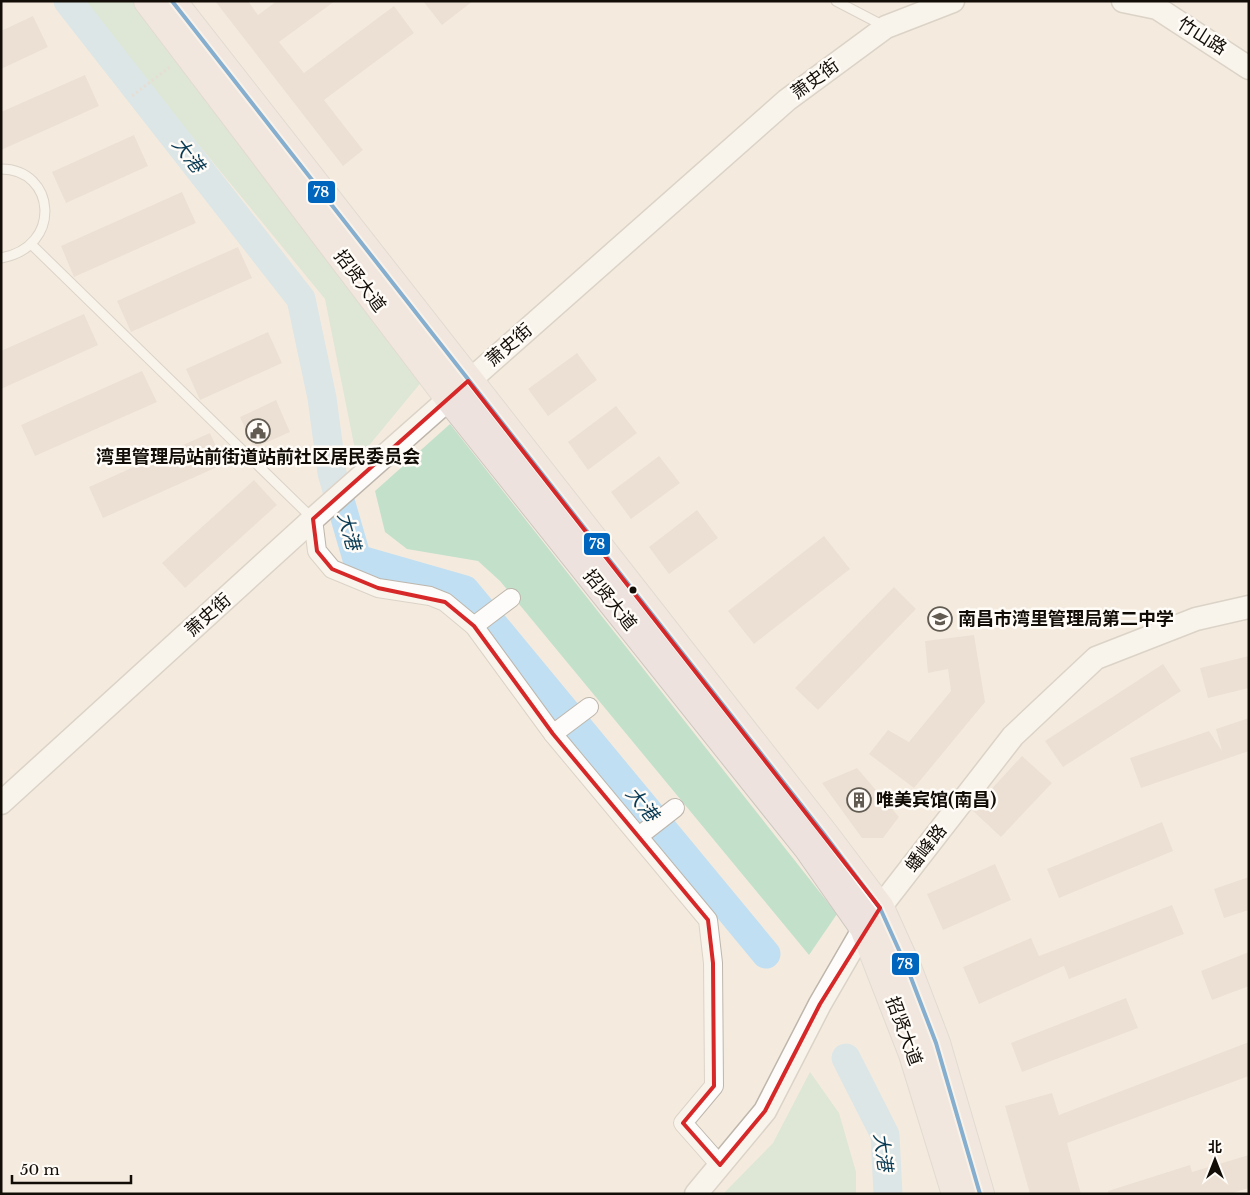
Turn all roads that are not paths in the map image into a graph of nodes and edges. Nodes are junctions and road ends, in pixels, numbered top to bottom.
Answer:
1 (148, 1) edge
2 (172, 1) edge
3 (836, 1) edge
4 (953, 1) edge
5 (1123, 1) edge
6 (886, 27) junction
7 (1249, 68) edge
8 (1, 169) edge
9 (32, 245) junction
10 (1, 258) edge
11 (458, 390) junction
12 (313, 519) junction
13 (511, 598) dead end
14 (1249, 607) edge
15 (474, 626) junction
16 (589, 707) dead end
17 (553, 734) junction
18 (1, 804) edge
19 (675, 808) dead end
20 (639, 836) junction
21 (872, 918) junction
22 (720, 1165) junction
23 (696, 1194) edge
24 (956, 1194) edge
25 (980, 1194) edge

1 - 11 main road, 招贤大道
2 - 11 main road, 招贤大道
3 - 6 lane
4 - 6 street, 萧史街
5 - 7 street, 竹山路
6 - 11 street, 萧史街
8 - 9 lane
9 - 10 lane
9 - 12 lane
11 - 12 street, 萧史街
11 - 21 main road, 招贤大道
12 - 15 street
12 - 18 street, 萧史街
13 - 15 street
14 - 21 street, 蟠峰路
15 - 17 street
16 - 17 street
17 - 20 street
19 - 20 street
20 - 22 street
21 - 22 street, 蟠峰路
21 - 24 main road, 招贤大道
21 - 25 main road, 招贤大道
22 - 23 street, 蟠峰路

